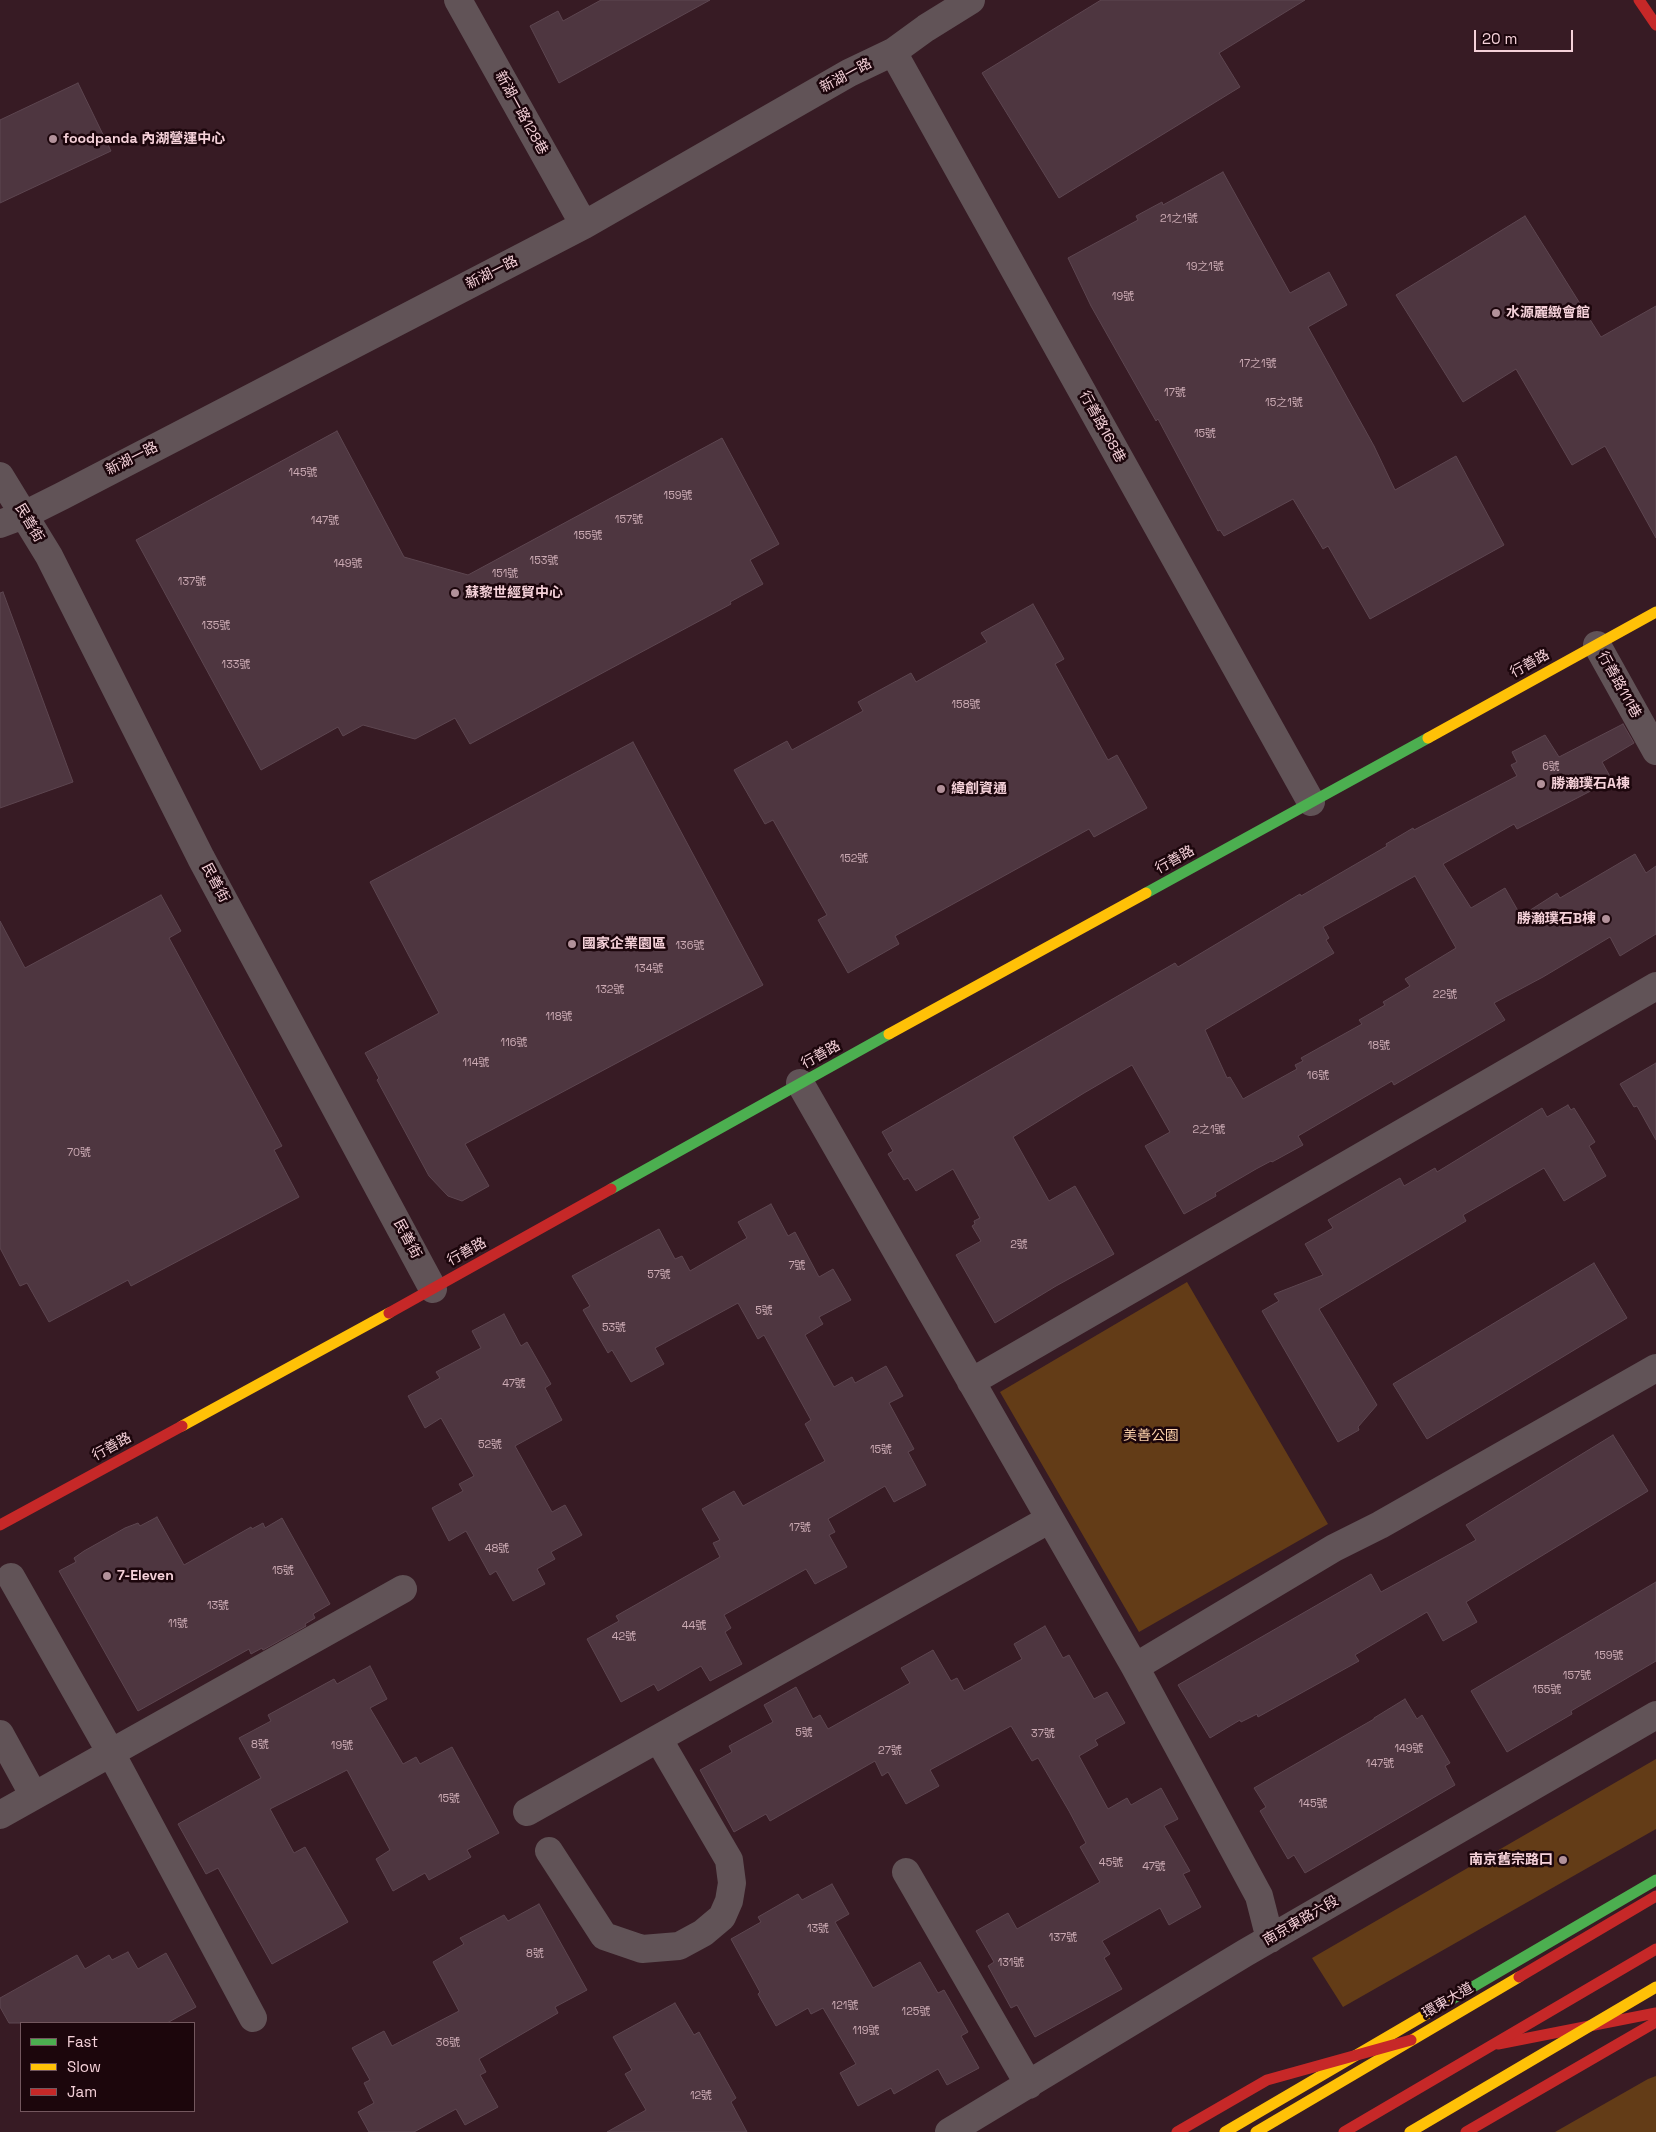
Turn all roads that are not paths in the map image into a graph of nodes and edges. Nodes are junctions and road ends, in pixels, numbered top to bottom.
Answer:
1 (458, 0) edge
2 (971, 0) edge
3 (1639, 0) edge
4 (1656, 25) edge
5 (893, 52) junction
6 (584, 225) junction
7 (0, 476) edge
8 (12, 519) edge
9 (1656, 612) edge
10 (1597, 645) junction
11 (1656, 751) edge
12 (1311, 802) junction
13 (1656, 986) edge
14 (800, 1083) junction
15 (433, 1289) junction
16 (1656, 1368) edge
17 (971, 1382) junction
18 (1050, 1520) junction
19 (0, 1525) edge
20 (11, 1577) dead end
21 (403, 1589) dead end
22 (1135, 1667) junction
23 (1656, 1715) edge
24 (0, 1734) edge
25 (658, 1740) junction
26 (111, 1753) junction
27 (34, 1796) junction
28 (528, 1812) dead end
29 (0, 1815) edge
30 (549, 1851) dead end
31 (906, 1872) dead end
32 (1656, 1880) edge
33 (1656, 1896) edge
34 (1270, 1939) junction
35 (1656, 1948) edge
36 (1656, 1987) edge
37 (1656, 2012) edge
38 (253, 2018) dead end
39 (1656, 2022) edge
40 (1411, 2040) junction
41 (1489, 2046) junction
42 (1029, 2085) junction
43 (949, 2132) edge
44 (1177, 2132) edge
45 (1225, 2132) edge
46 (1256, 2132) edge
47 (1343, 2132) edge
48 (1410, 2132) edge
49 (1466, 2132) edge

1 - 6 street, 新湖一路128巷
2 - 5 street, 新湖一路
3 - 4 main road
5 - 6 street, 新湖一路
5 - 12 street, 行善路168巷
6 - 8 street, 新湖一路
7 - 8 street, 民善街
8 - 15 street, 民善街
9 - 10 main road, 行善路
10 - 11 street, 行善路111巷
10 - 12 main road, 行善路
12 - 14 main road, 行善路
13 - 17 street
14 - 15 main road, 行善路
14 - 17 street
15 - 19 main road, 行善路
16 - 22 street
17 - 18 street
18 - 22 street
18 - 25 street
20 - 26 street
21 - 26 street
22 - 34 street
23 - 34 street, 南京東路六段
24 - 27 street
25 - 28 street
25 - 30 street
26 - 27 street
26 - 38 street
27 - 29 street
31 - 42 street
32 - 45 main road
33 - 40 main road, 環東大道
34 - 42 street, 南京東路六段
35 - 41 main road
35 - 47 main road, bridge
36 - 48 main road, bridge
37 - 41 main road
39 - 49 main road
40 - 44 main road, bridge
40 - 46 main road, 環東大道, bridge
41 - 47 main road
42 - 43 street, 南京東路六段

